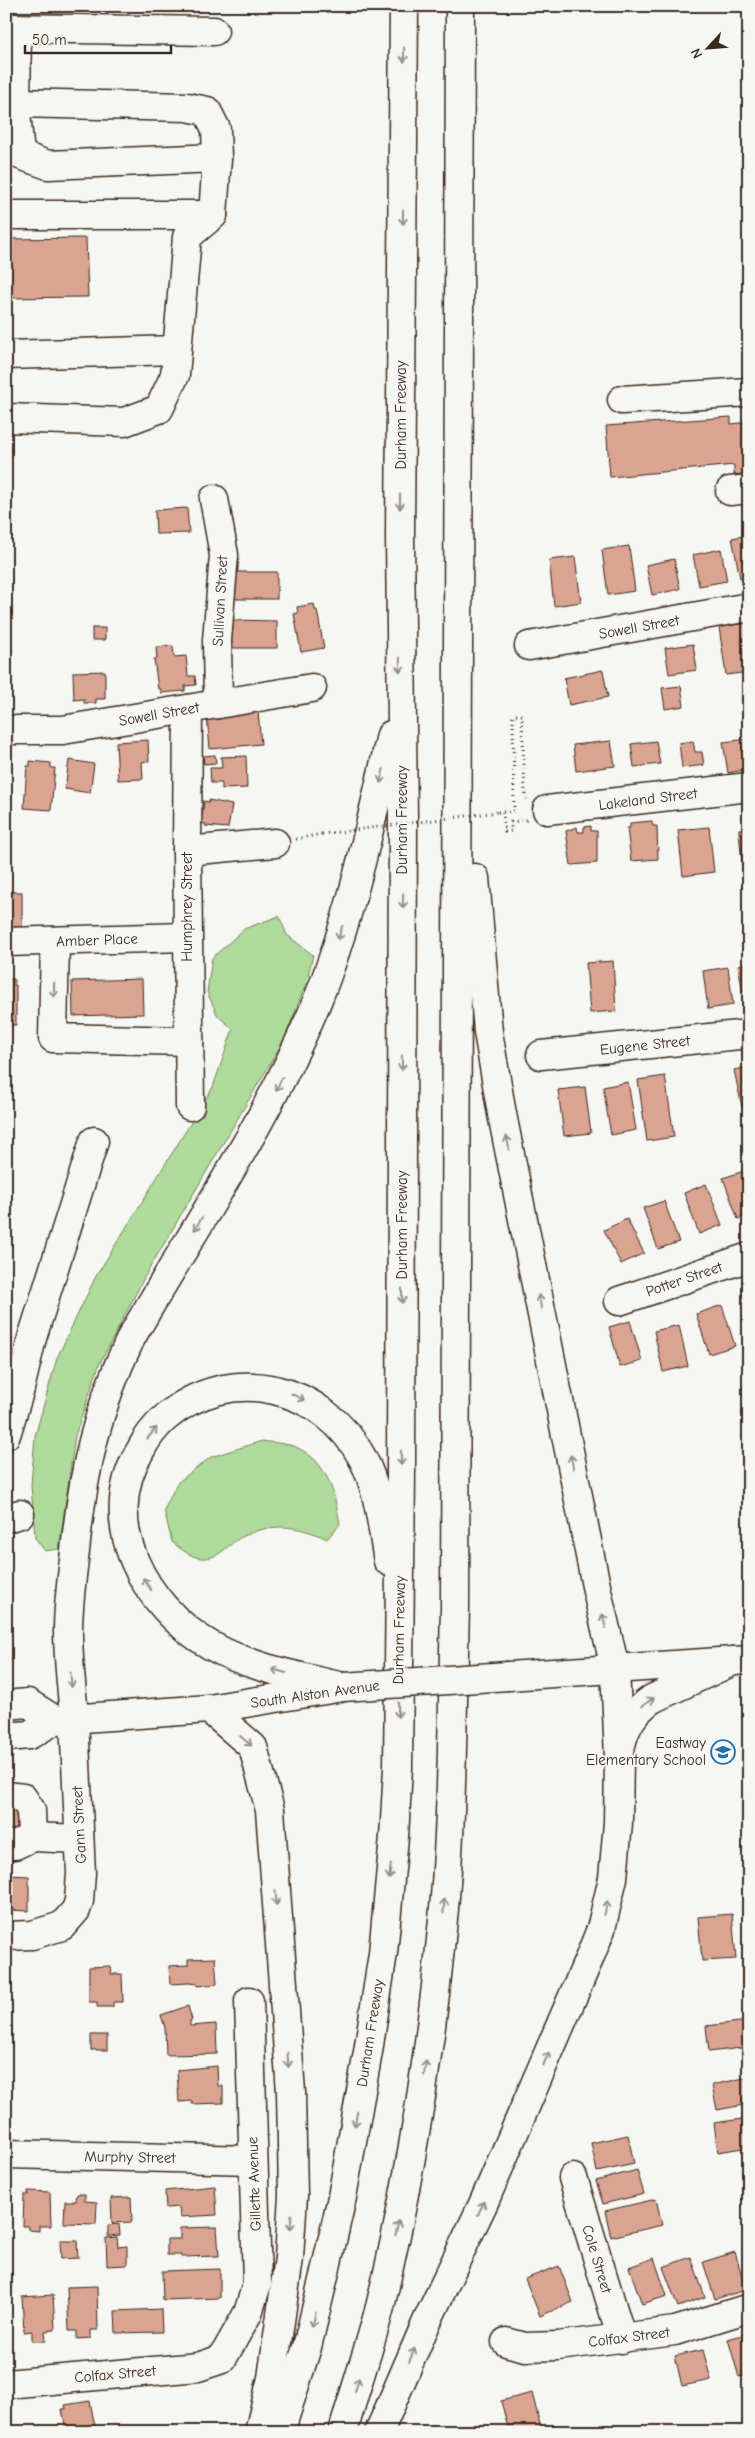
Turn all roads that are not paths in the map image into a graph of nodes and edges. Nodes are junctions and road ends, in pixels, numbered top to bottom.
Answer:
1 (404, 6) edge
2 (460, 6) edge
3 (12, 28) edge
4 (214, 31) dead end
5 (16, 103) junction
6 (217, 158) junction
7 (6, 215) edge
8 (213, 215) junction
9 (176, 350) junction
10 (6, 355) edge
11 (749, 392) edge
12 (622, 400) dead end
13 (6, 418) edge
14 (214, 499) dead end
15 (749, 607) edge
16 (530, 646) dead end
17 (312, 688) dead end
18 (401, 695) junction
19 (218, 704) junction
20 (188, 709) junction
21 (6, 730) edge
22 (749, 787) edge
23 (458, 788) junction
24 (547, 810) dead end
25 (276, 843) dead end
26 (187, 851) junction
27 (187, 937) junction
28 (55, 941) junction
29 (6, 942) edge
30 (749, 1034) edge
31 (189, 1041) junction
32 (541, 1055) dead end
33 (190, 1106) dead end
34 (94, 1141) dead end
35 (749, 1257) edge
36 (619, 1302) dead end
37 (6, 1435) edge
38 (400, 1626) junction
39 (741, 1660) edge
40 (615, 1668) junction
41 (343, 1687) junction
42 (6, 1706) edge
43 (209, 1709) junction
44 (64, 1719) junction
45 (6, 1737) edge
46 (618, 1758) junction
47 (6, 1796) edge
48 (79, 1839) junction
49 (19, 1841) edge
50 (6, 1936) edge
51 (250, 2001) dead end
52 (6, 2154) edge
53 (253, 2160) junction
54 (573, 2178) dead end
55 (749, 2308) edge
56 (622, 2339) junction
57 (506, 2342) dead end
58 (222, 2359) joint
59 (6, 2384) edge
60 (259, 2432) edge
61 (280, 2432) edge
62 (343, 2432) edge
63 (379, 2432) edge

1 -> 18 main road, Durham Freeway
2 - 23 main road
3 - 4 main road
3 - 5 main road
5 - 6 main road
5 - 6 main road
6 - 8 main road
7 - 8 main road
8 - 9 main road
9 - 10 main road
9 - 13 main road
11 - 12 main road
14 - 19 main road, Sullivan Street
15 - 16 main road, Sowell Street
17 - 19 main road, Sowell Street
18 -> 38 main road, Durham Freeway
18 -> 44 main road, Gann Street
19 - 20 main road, Sowell Street
20 - 21 main road, Sowell Street
20 - 26 main road, Humphrey Street
22 - 24 main road, Lakeland Street
40 -> 23 main road
62 -> 23 main road
25 - 26 main road
26 - 27 main road, Humphrey Street
27 - 28 main road, Amber Place
27 - 31 main road, Humphrey Street
28 - 29 main road, Amber Place
28 -> 31 main road
30 - 32 main road, Eugene Street
31 - 33 main road, Humphrey Street
34 - 37 main road
35 - 36 main road, Potter Street
41 -> 38 main road
38 -> 61 main road, Durham Freeway
39 - 40 main road, South Alston Avenue
46 -> 39 main road
40 - 41 main road, South Alston Avenue, bridge
40 - 46 main road
41 - 43 main road, South Alston Avenue
42 - 44 main road
43 - 44 main road, South Alston Avenue
43 -> 60 main road
44 - 45 main road
44 - 48 main road, Gann Street
63 -> 46 main road
47 - 49 main road
48 - 49 main road
48 - 50 main road, Gann Street
51 - 53 main road, Gillette Avenue
52 - 53 main road, Murphy Street
53 - 58 main road, Gillette Avenue
54 - 56 main road, Cole Street
55 - 56 main road, Colfax Street
56 - 57 main road, Colfax Street
58 - 59 main road, Colfax Street

